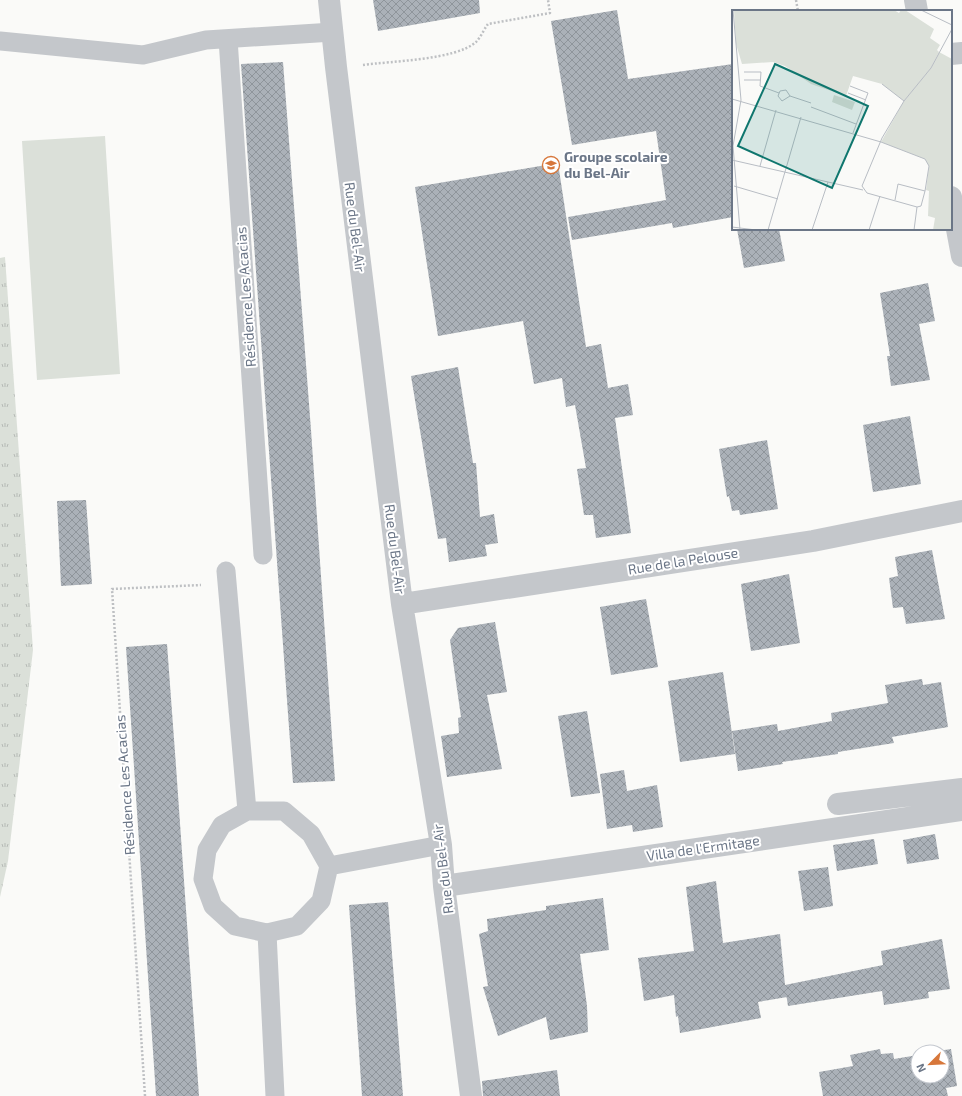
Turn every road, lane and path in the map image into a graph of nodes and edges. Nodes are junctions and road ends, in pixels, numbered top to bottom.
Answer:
1 (329, 0) edge
2 (548, 0) edge
3 (796, 0) edge
4 (915, 0) edge
5 (798, 10) edge
6 (917, 10) edge
7 (332, 32) junction
8 (228, 38) junction
9 (0, 41) edge
10 (962, 53) edge
11 (952, 54) edge
12 (336, 68) junction
13 (952, 202) edge
14 (962, 256) edge
15 (962, 511) edge
16 (264, 555) dead end
17 (227, 577) joint
18 (402, 604) junction
19 (962, 789) edge
20 (838, 804) dead end
21 (962, 810) edge
22 (247, 811) junction
23 (441, 845) junction
24 (329, 866) junction
25 (444, 886) junction
26 (267, 933) junction
27 (145, 1096) edge
28 (275, 1096) edge
29 (471, 1096) edge

1 - 7 street, Rue du Bel-Air
2 - 12 path
3 - 5 path
4 - 6 street
7 - 8 lane
7 - 12 street, Rue du Bel-Air
8 - 9 lane
8 - 16 lane, Résidence Les Acacias
10 - 11 street
12 - 18 street, Rue du Bel-Air
13 - 14 street
15 - 18 street, Rue de la Pelouse
17 - 22 lane
17 - 27 path, Résidence Les Acacias
18 - 23 street, Rue du Bel-Air
19 - 20 street
21 - 25 street, Villa de l'Ermitage
22 - 24 lane
22 - 26 lane
23 - 24 lane
23 - 25 street, Rue du Bel-Air
24 - 26 lane
25 - 29 street, Rue du Bel-Air
26 - 28 lane

